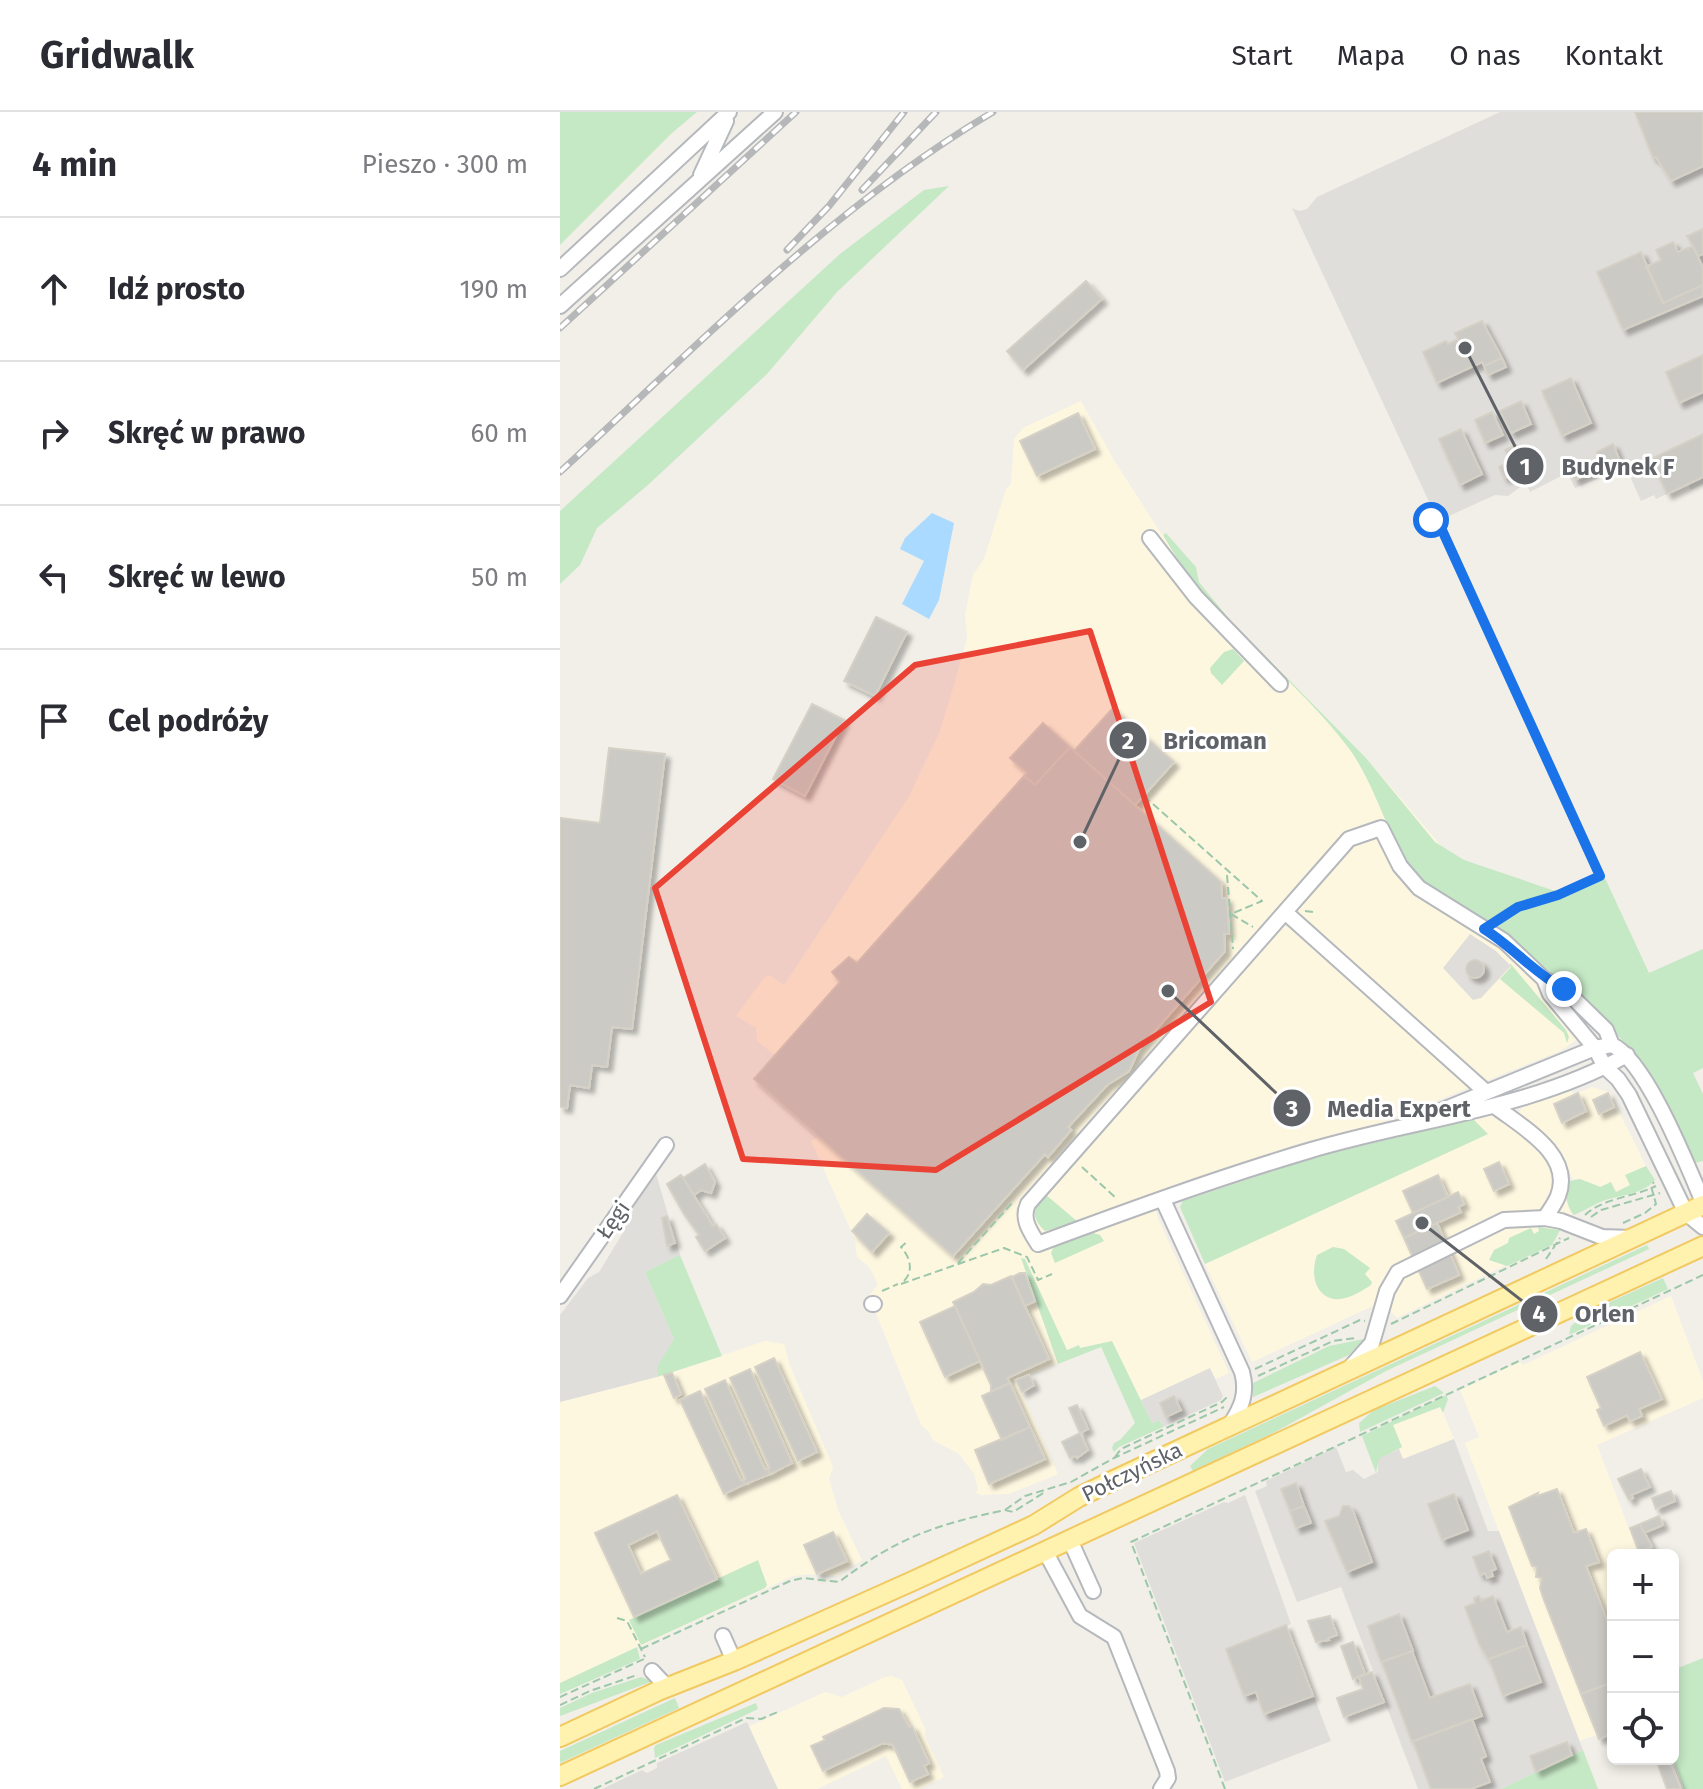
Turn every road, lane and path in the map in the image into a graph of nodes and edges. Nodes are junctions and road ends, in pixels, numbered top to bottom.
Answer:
1 (730, 112) edge
2 (775, 112) edge
3 (700, 179) junction
4 (560, 269) edge
5 (560, 306) edge
6 (1436, 517) dead end
7 (1150, 538) dead end
8 (1280, 684) dead end
9 (1144, 796) dead end
10 (1227, 872) junction
11 (1304, 911) dead end
12 (1285, 912) junction
13 (1313, 912) dead end
14 (1231, 914) junction
15 (1484, 929) junction
16 (1233, 954) dead end
17 (1544, 979) junction
18 (1612, 1045) junction
19 (1595, 1048) junction
20 (1627, 1055) junction
21 (1605, 1067) junction
22 (1486, 1092) junction
23 (1496, 1107) junction
24 (1396, 1129) junction
25 (666, 1145) dead end
26 (1075, 1160) dead end
27 (1656, 1177) dead end
28 (1660, 1183) dead end
29 (1652, 1188) junction
30 (1662, 1192) dead end
31 (1654, 1195) junction
32 (1163, 1200) junction
33 (1699, 1210) edge
34 (1586, 1214) junction
35 (1119, 1215) junction
36 (1545, 1218) junction
37 (1590, 1218) junction
38 (1578, 1219) dead end
39 (1585, 1223) dead end
40 (1595, 1223) dead end
41 (1703, 1227) edge
42 (1565, 1231) dead end
43 (1626, 1231) junction
44 (1574, 1233) dead end
45 (908, 1241) dead end
46 (1554, 1247) junction
47 (1698, 1249) edge
48 (1543, 1262) dead end
49 (1052, 1274) dead end
50 (1703, 1275) edge
51 (901, 1284) junction
52 (560, 1296) edge
53 (873, 1304) dead end
54 (1391, 1316) dead end
55 (1370, 1322) dead end
56 (1396, 1322) junction
57 (1401, 1323) dead end
58 (1386, 1327) dead end
59 (1360, 1337) dead end
60 (1349, 1369) junction
61 (1251, 1372) dead end
62 (1252, 1380) dead end
63 (1222, 1402) dead end
64 (1216, 1411) dead end
65 (1230, 1425) junction
66 (1114, 1458) junction
67 (1046, 1491) junction
68 (1203, 1499) dead end
69 (1207, 1507) junction
70 (1005, 1510) junction
71 (1070, 1540) junction
72 (1045, 1551) junction
73 (1093, 1591) dead end
74 (617, 1618) dead end
75 (723, 1636) dead end
76 (641, 1649) junction
77 (734, 1661) junction
78 (649, 1671) joint
79 (668, 1688) junction
80 (560, 1697) edge
81 (560, 1705) edge
82 (780, 1711) dead end
83 (560, 1737) edge
84 (560, 1776) edge
85 (594, 1789) edge
86 (1161, 1789) edge
87 (1225, 1789) edge

1 - 3 street
1 - 4 street
2 - 3 street
3 - 5 street
6 - 15 path
7 - 8 street
9 - 10 path
10 - 14 path
10 - 14 path
11 - 13 path
12 - 15 street
12 - 22 street
12 - 35 street
14 - 16 path
15 - 17 street
17 - 18 street
17 - 19 street
18 - 19 street
18 - 20 street
19 - 21 street
19 - 22 street
20 - 21 street
20 - 33 street
21 - 23 street
21 - 33 street
22 - 24 street
23 - 24 street
23 - 36 street
24 - 32 street
25 - 52 street, Łęgi
26 - 35 path
27 - 29 path
28 - 29 path
29 - 31 path
29 - 34 path
30 - 31 path
31 - 37 path
31 - 43 path
32 - 35 street
32 - 65 street
33 - 41 street
33 - 43 main road, Połczyńska
34 - 37 path
34 - 38 path
36 - 43 street
36 - 60 street
37 - 39 path
37 - 40 path
41 - 47 street
42 - 46 path
43 - 60 main road, Połczyńska
44 - 46 path
45 - 51 path
46 - 48 path
46 - 56 path
47 - 71 main road, Połczyńska
49 - 51 path
50 - 69 path
51 - 53 path
54 - 56 path
55 - 61 path
56 - 57 path
56 - 58 path
59 - 62 path
60 - 65 main road, Połczyńska
63 - 66 path
64 - 66 path
65 - 77 main road, Połczyńska
66 - 67 path
67 - 70 path
67 - 70 path
68 - 69 path
69 - 87 path
70 - 76 path
71 - 72 main road, Połczyńska
71 - 73 street
72 - 84 main road, Połczyńska
72 - 86 street
74 - 76 path
75 - 77 street
76 - 80 path
77 - 79 main road, Połczyńska
78 - 79 street
78 - 81 path
79 - 83 main road, Połczyńska
82 - 85 path

